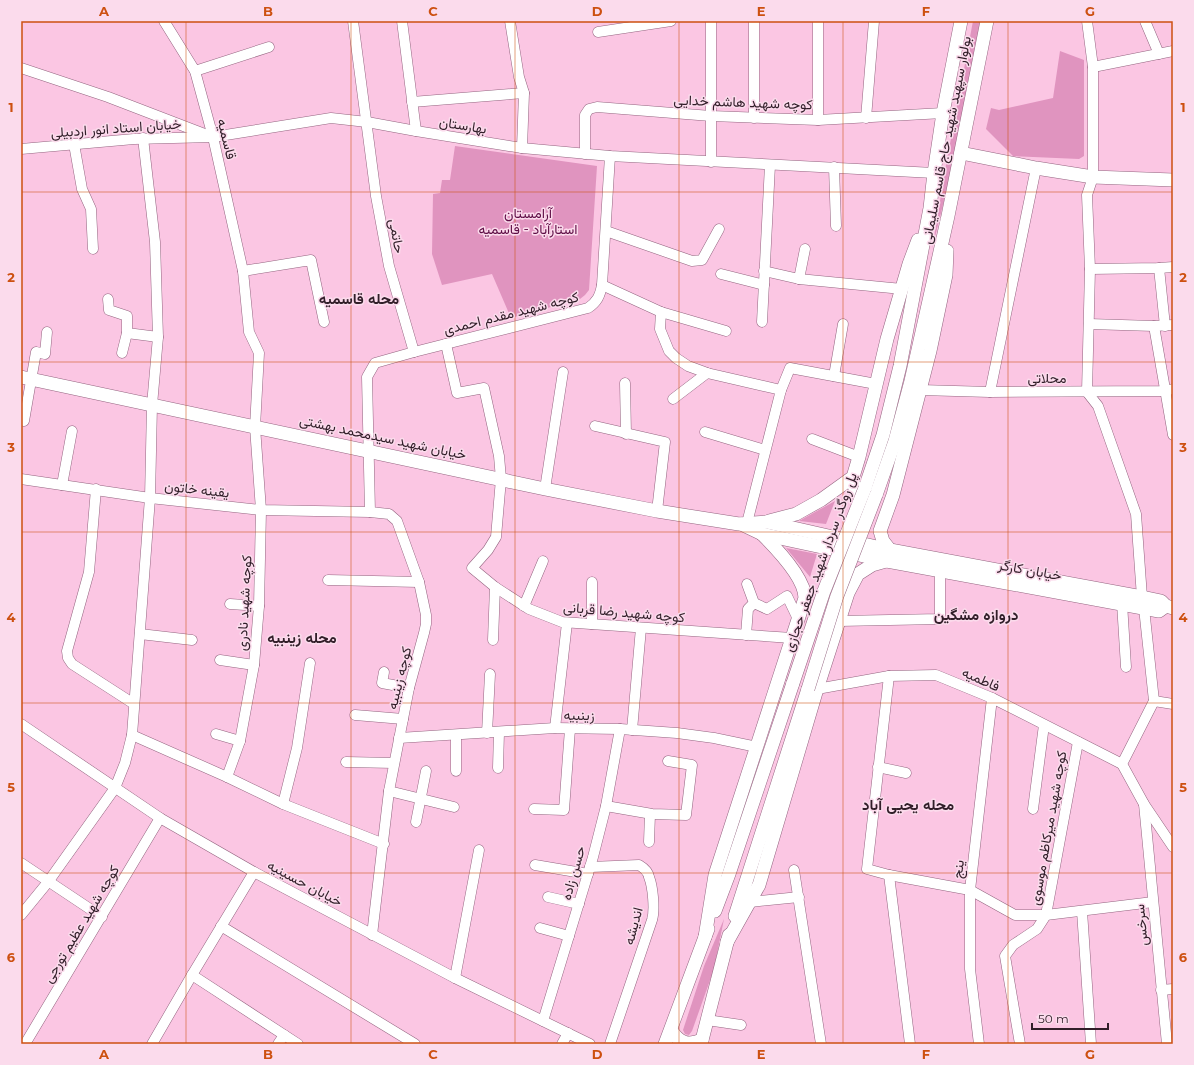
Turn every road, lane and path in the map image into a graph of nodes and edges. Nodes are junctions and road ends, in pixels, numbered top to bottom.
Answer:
1 (164, 21) edge
2 (353, 21) edge
3 (402, 21) edge
4 (510, 21) edge
5 (671, 21) edge
6 (711, 21) edge
7 (754, 21) edge
8 (818, 21) edge
9 (874, 21) edge
10 (961, 21) edge
11 (987, 21) edge
12 (1087, 21) edge
13 (1145, 21) edge
14 (598, 32) dead end
15 (269, 47) dead end
16 (1173, 51) edge
17 (1159, 54) junction
18 (1093, 67) junction
19 (21, 68) edge
20 (195, 71) junction
21 (524, 93) junction
22 (412, 102) junction
23 (943, 113) junction
24 (711, 116) junction
25 (754, 118) junction
26 (866, 118) junction
27 (818, 120) junction
28 (367, 122) junction
29 (416, 131) junction
30 (213, 137) junction
31 (143, 138) junction
32 (74, 144) junction
33 (522, 148) junction
34 (21, 149) edge
35 (960, 153) junction
36 (585, 154) junction
37 (610, 156) junction
38 (711, 162) junction
39 (770, 165) junction
40 (834, 167) junction
41 (1036, 168) junction
42 (934, 173) junction
43 (1094, 177) junction
44 (1173, 180) edge
45 (930, 208) junction
46 (948, 216) junction
47 (836, 226) dead end
48 (719, 229) dead end
49 (606, 230) junction
50 (93, 248) dead end
51 (805, 249) dead end
52 (922, 256) joint
53 (937, 265) joint
54 (1173, 267) edge
55 (1159, 268) junction
56 (1090, 269) junction
57 (243, 271) junction
58 (764, 271) junction
59 (721, 274) dead end
60 (799, 279) junction
61 (602, 285) junction
62 (764, 286) junction
63 (902, 289) junction
64 (108, 299) dead end
65 (662, 312) junction
66 (324, 322) dead end
67 (762, 322) dead end
68 (843, 324) dead end
69 (1089, 324) junction
70 (1154, 326) junction
71 (1169, 326) edge
72 (726, 331) dead end
73 (47, 332) dead end
74 (127, 333) junction
75 (158, 337) junction
76 (446, 344) junction
77 (414, 352) junction
78 (122, 353) dead end
79 (563, 372) dead end
80 (707, 373) junction
81 (834, 376) junction
82 (26, 378) edge
83 (625, 383) dead end
84 (876, 384) junction
85 (781, 390) junction
86 (920, 390) junction
87 (1169, 390) edge
88 (990, 392) junction
89 (1087, 392) junction
90 (672, 400) dead end
91 (152, 405) junction
92 (24, 421) dead end
93 (255, 426) junction
94 (595, 426) dead end
95 (72, 431) dead end
96 (705, 432) dead end
97 (626, 434) junction
98 (1173, 435) edge
99 (812, 439) dead end
100 (765, 450) junction
101 (368, 451) junction
102 (859, 457) junction
103 (853, 477) junction
104 (21, 478) edge
105 (502, 479) junction
106 (62, 484) junction
107 (96, 489) junction
108 (545, 489) junction
109 (893, 494) junction
110 (150, 498) junction
111 (261, 510) junction
112 (657, 511) junction
113 (370, 512) junction
114 (743, 524) junction
115 (765, 528) junction
116 (889, 555) junction
117 (544, 561) dead end
118 (940, 570) junction
119 (328, 580) dead end
120 (419, 582) junction
121 (592, 582) dead end
122 (747, 584) dead end
123 (495, 586) junction
124 (1143, 602) junction
125 (754, 603) junction
126 (1122, 603) junction
127 (230, 604) dead end
128 (259, 606) junction
129 (524, 606) junction
130 (1170, 607) edge
131 (798, 619) junction
132 (839, 621) junction
133 (567, 623) junction
134 (592, 624) junction
135 (641, 628) junction
136 (140, 634) junction
137 (746, 635) junction
138 (792, 638) junction
139 (192, 640) dead end
140 (493, 640) dead end
141 (220, 660) dead end
142 (310, 663) dead end
143 (254, 665) junction
144 (1126, 667) dead end
145 (384, 672) dead end
146 (490, 674) dead end
147 (888, 676) junction
148 (779, 678) junction
149 (409, 688) junction
150 (813, 689) junction
151 (992, 698) junction
152 (1154, 701) junction
153 (134, 704) junction
154 (1173, 704) edge
155 (355, 715) dead end
156 (403, 719) junction
157 (21, 724) edge
158 (1044, 725) junction
159 (555, 728) junction
160 (570, 728) junction
161 (620, 729) junction
162 (632, 730) junction
163 (499, 732) junction
164 (487, 733) junction
165 (216, 734) dead end
166 (132, 735) junction
167 (456, 735) junction
168 (399, 738) junction
169 (240, 741) junction
170 (1078, 742) junction
171 (757, 747) junction
172 (668, 761) dead end
173 (346, 762) dead end
174 (394, 763) junction
175 (1122, 764) junction
176 (878, 766) junction
177 (498, 768) dead end
178 (456, 771) dead end
179 (426, 772) dead end
180 (906, 773) dead end
181 (227, 777) junction
182 (115, 788) junction
183 (389, 791) junction
184 (420, 800) junction
185 (283, 804) junction
186 (1144, 804) junction
187 (606, 806) junction
188 (454, 807) dead end
189 (534, 809) dead end
190 (1033, 809) dead end
191 (650, 814) junction
192 (160, 818) junction
193 (416, 822) dead end
194 (649, 842) dead end
195 (384, 844) junction
196 (1173, 846) edge
197 (479, 850) dead end
198 (21, 863) edge
199 (535, 865) dead end
200 (589, 870) junction
201 (794, 870) dead end
202 (254, 872) junction
203 (889, 875) junction
204 (48, 882) junction
205 (970, 890) junction
206 (548, 897) dead end
207 (799, 897) junction
208 (750, 902) junction
209 (1153, 902) junction
210 (579, 904) junction
211 (1082, 911) junction
212 (21, 915) edge
213 (1046, 915) junction
214 (102, 917) junction
215 (221, 926) junction
216 (540, 928) dead end
217 (372, 935) junction
218 (569, 936) junction
219 (705, 937) junction
220 (726, 942) junction
221 (192, 974) junction
222 (455, 978) junction
223 (1173, 989) edge
224 (1161, 990) junction
225 (707, 1020) junction
226 (543, 1021) junction
227 (741, 1026) dead end
228 (671, 1030) junction
229 (568, 1033) junction
230 (284, 1035) junction
231 (701, 1042) edge
232 (25, 1044) edge
233 (152, 1044) edge
234 (278, 1044) edge
235 (298, 1044) edge
236 (416, 1044) edge
237 (562, 1044) edge
238 (590, 1044) edge
239 (610, 1044) edge
240 (665, 1044) edge
241 (821, 1044) edge
242 (910, 1044) edge
243 (979, 1044) edge
244 (1020, 1044) edge
245 (1091, 1044) edge
246 (1166, 1044) edge

1 - 20 street, قاسمیه
2 - 28 street, حاتمی
3 - 22 street
4 - 21 street
5 - 14 street
6 - 24 street
7 - 25 street
8 - 27 street
9 - 26 street
10 - 23 main road, بولوار سپهبد شهید حاج قاسم سلیمانی
11 - 35 main road, بولوار سپهبد شهید حاج قاسم سلیمانی
12 - 18 street
13 - 17 street
15 - 20 street
16 - 17 street
17 - 18 street
18 - 43 street
19 - 30 street
20 - 30 street, قاسمیه
21 - 22 street
21 - 33 street
22 - 29 street
23 - 26 street, کوچه شهید هاشم خدایی
23 - 42 main road, بولوار سپهبد شهید حاج قاسم سلیمانی
24 - 25 street, کوچه شهید هاشم خدایی
24 - 36 street, کوچه شهید هاشم خدایی
24 - 38 street
25 - 27 street, کوچه شهید هاشم خدایی
26 - 27 street, کوچه شهید هاشم خدایی
28 - 29 street, بهارستان
28 - 30 street, بهارستان
28 - 77 street, حاتمی
29 - 33 street, بهارستان
30 - 31 street, خیابان استاد انور اردبیلی
30 - 57 street, قاسمیه
31 - 32 street, خیابان استاد انور اردبیلی
31 - 75 street
32 - 34 street, خیابان استاد انور اردبیلی
32 - 50 street
33 - 36 street, بهارستان
35 - 41 main road
35 - 46 main road, بولوار سپهبد شهید حاج قاسم سلیمانی
36 - 37 street, بهارستان
37 - 38 street, بهارستان
37 - 49 street, کوچه شهید مقدم احمدی
38 - 39 street, بهارستان
39 - 40 street, بهارستان
39 - 58 street
40 - 42 street, بهارستان
40 - 47 street
41 - 43 main road
41 - 88 street
42 - 45 main road, بولوار سپهبد شهید حاج قاسم سلیمانی
43 - 44 main road
43 - 56 street
45 - 52 main road, بولوار سپهبد شهید حاج قاسم سلیمانی
45 - 63 main road
46 - 53 main road, بولوار سپهبد شهید حاج قاسم سلیمانی
46 - 86 main road
48 - 49 street
49 - 61 street, کوچه شهید مقدم احمدی
51 - 60 street
52 - 219 main road, پل روگذر سردار شهید جعفر حجازی, bridge
53 - 150 main road, پل روگذر سردار شهید جعفر حجازی, bridge
54 - 55 street
55 - 56 street
55 - 71 street
56 - 69 street
57 - 66 street
57 - 93 street, قاسمیه
58 - 60 street
58 - 62 street
59 - 62 street
60 - 63 street
61 - 65 street
61 - 76 street, کوچه شهید مقدم احمدی
62 - 67 street
63 - 84 main road
64 - 74 street
65 - 72 street
65 - 80 street
68 - 81 street
69 - 70 street
69 - 89 street
70 - 71 street
70 - 87 street
73 - 82 street
74 - 75 street
74 - 78 street
75 - 91 street
76 - 77 street, کوچه شهید مقدم احمدی
76 - 105 street
77 - 101 street, کوچه شهید مقدم احمدی
79 - 108 street
80 - 85 street
80 - 90 street
81 - 84 street
81 - 85 street
82 - 91 main road, خیابان شهید سیدمحمد بهشتی
82 - 92 street
83 - 97 street
84 - 102 main road
85 - 100 street
86 - 88 street, محلاتی
86 - 109 main road
87 - 89 street, محلاتی
87 - 98 street
88 - 89 street, محلاتی
89 - 124 street
91 - 93 main road, خیابان شهید سیدمحمد بهشتی
91 - 110 street
93 - 101 main road, خیابان شهید سیدمحمد بهشتی
93 - 111 street, کوچه شهید نادری
94 - 97 street
95 - 106 street
96 - 100 street
97 - 112 street
99 - 102 street
100 - 114 street
101 - 105 main road, خیابان شهید سیدمحمد بهشتی
101 - 113 street
102 - 103 main road
103 - 109 main road
103 - 115 main road
104 - 106 street, یقینه خاتون
105 - 108 main road, خیابان شهید سیدمحمد بهشتی
105 - 123 street, کوچه شهید رضا قربانی
106 - 107 street, یقینه خاتون
107 - 110 street, یقینه خاتون
107 - 153 street
108 - 112 main road, خیابان شهید سیدمحمد بهشتی
109 - 116 main road
110 - 111 street, یقینه خاتون
110 - 136 street
111 - 113 street, یقینه خاتون
111 - 128 street, کوچه شهید نادری
112 - 114 main road, خیابان شهید سیدمحمد بهشتی
113 - 120 street, کوچه زینبیه
114 - 115 main road, خیابان شهید سیدمحمد بهشتی
115 - 116 main road, خیابان شهید سیدمحمد بهشتی
115 - 131 main road
116 - 118 main road, خیابان کارگر
116 - 124 main road, خیابان کارگر
116 - 132 main road
117 - 129 street
118 - 126 main road, خیابان کارگر
118 - 132 street
119 - 120 street
120 - 149 street, کوچه زینبیه
121 - 134 street
122 - 125 street
123 - 129 street, کوچه شهید رضا قربانی
123 - 140 street
124 - 126 main road, خیابان کارگر
124 - 130 main road, خیابان کارگر
124 - 152 street
125 - 131 street
125 - 137 street
126 - 144 street
127 - 128 street
128 - 143 street, کوچه شهید نادری
129 - 133 street, کوچه شهید رضا قربانی
131 - 138 main road
132 - 150 main road
133 - 134 street, کوچه شهید رضا قربانی
133 - 159 street
134 - 135 street, کوچه شهید رضا قربانی
135 - 137 street, کوچه شهید رضا قربانی
135 - 162 street
136 - 139 street
136 - 153 street
137 - 138 street, کوچه شهید رضا قربانی
138 - 148 main road
141 - 143 street
142 - 185 street
143 - 169 street, کوچه شهید نادری
145 - 149 street
146 - 164 street
147 - 150 street, فاطمیه
147 - 151 street, فاطمیه
147 - 176 street
148 - 150 main road
148 - 171 main road
149 - 156 street, کوچه زینبیه
150 - 208 main road
150 - 220 main road, پل روگذر سردار شهید جعفر حجازی
151 - 158 street, فاطمیه
151 - 205 street, ینج
152 - 154 street
152 - 175 street
153 - 166 street
155 - 156 street
156 - 168 street, کوچه زینبیه
157 - 182 street, خیابان حسینیه
158 - 170 street, فاطمیه
158 - 190 street
159 - 160 street, زینبیه
159 - 163 street, زینبیه
160 - 161 street, زینبیه
160 - 189 street
161 - 162 street, زینبیه
161 - 187 street, حسن زاده
162 - 171 street, زینبیه
163 - 164 street, زینبیه
163 - 177 street
164 - 167 street, زینبیه
165 - 169 street
166 - 181 street
166 - 182 street
167 - 168 street, زینبیه
167 - 178 street
168 - 174 street, کوچه زینبیه
169 - 181 street, کوچه شهید نادری
170 - 175 street, فاطمیه
170 - 213 street, کوچه شهید میرکاظم موسوی
171 - 219 main road
172 - 191 street
173 - 174 street
174 - 183 street, کوچه زینبیه
175 - 186 street
176 - 180 street
176 - 203 street
179 - 184 street
181 - 185 street
182 - 192 street, خیابان حسینیه
182 - 204 street
183 - 184 street
183 - 195 street, کوچه زینبیه
184 - 188 street
184 - 193 street
185 - 195 street
186 - 196 street
186 - 209 street, سرخس
187 - 191 street
187 - 200 street, حسن زاده
191 - 194 street
192 - 202 street, خیابان حسینیه
192 - 214 street, کوچه شهید عظیم تورجی
195 - 217 street, کوچه زینبیه
197 - 222 street
198 - 204 street
199 - 200 street
200 - 210 street, حسن زاده
200 - 239 street, اندیشه
201 - 207 street
202 - 215 street
202 - 217 street, خیابان حسینیه
203 - 205 street
203 - 242 street
204 - 212 street
204 - 214 street
205 - 213 street
205 - 243 street, ینج
206 - 210 street
207 - 208 street
207 - 241 street
208 - 220 main road
209 - 211 street
209 - 224 street, سرخس
210 - 218 street, حسن زاده
211 - 213 street
211 - 245 street
213 - 244 street, کوچه شهید میرکاظم موسوی
214 - 232 street, کوچه شهید عظیم تورجی
215 - 221 street
215 - 236 street
216 - 218 street
217 - 222 street, خیابان حسینیه
218 - 226 street, حسن زاده
219 - 228 main road
220 - 225 main road
221 - 230 street
221 - 233 street
222 - 226 street, خیابان حسینیه
223 - 224 street
224 - 246 street, سرخس
225 - 227 street
225 - 231 main road
226 - 229 street, خیابان حسینیه
228 - 231 main road
228 - 240 main road
229 - 237 street
229 - 238 street, خیابان حسینیه
230 - 234 street
230 - 235 street

